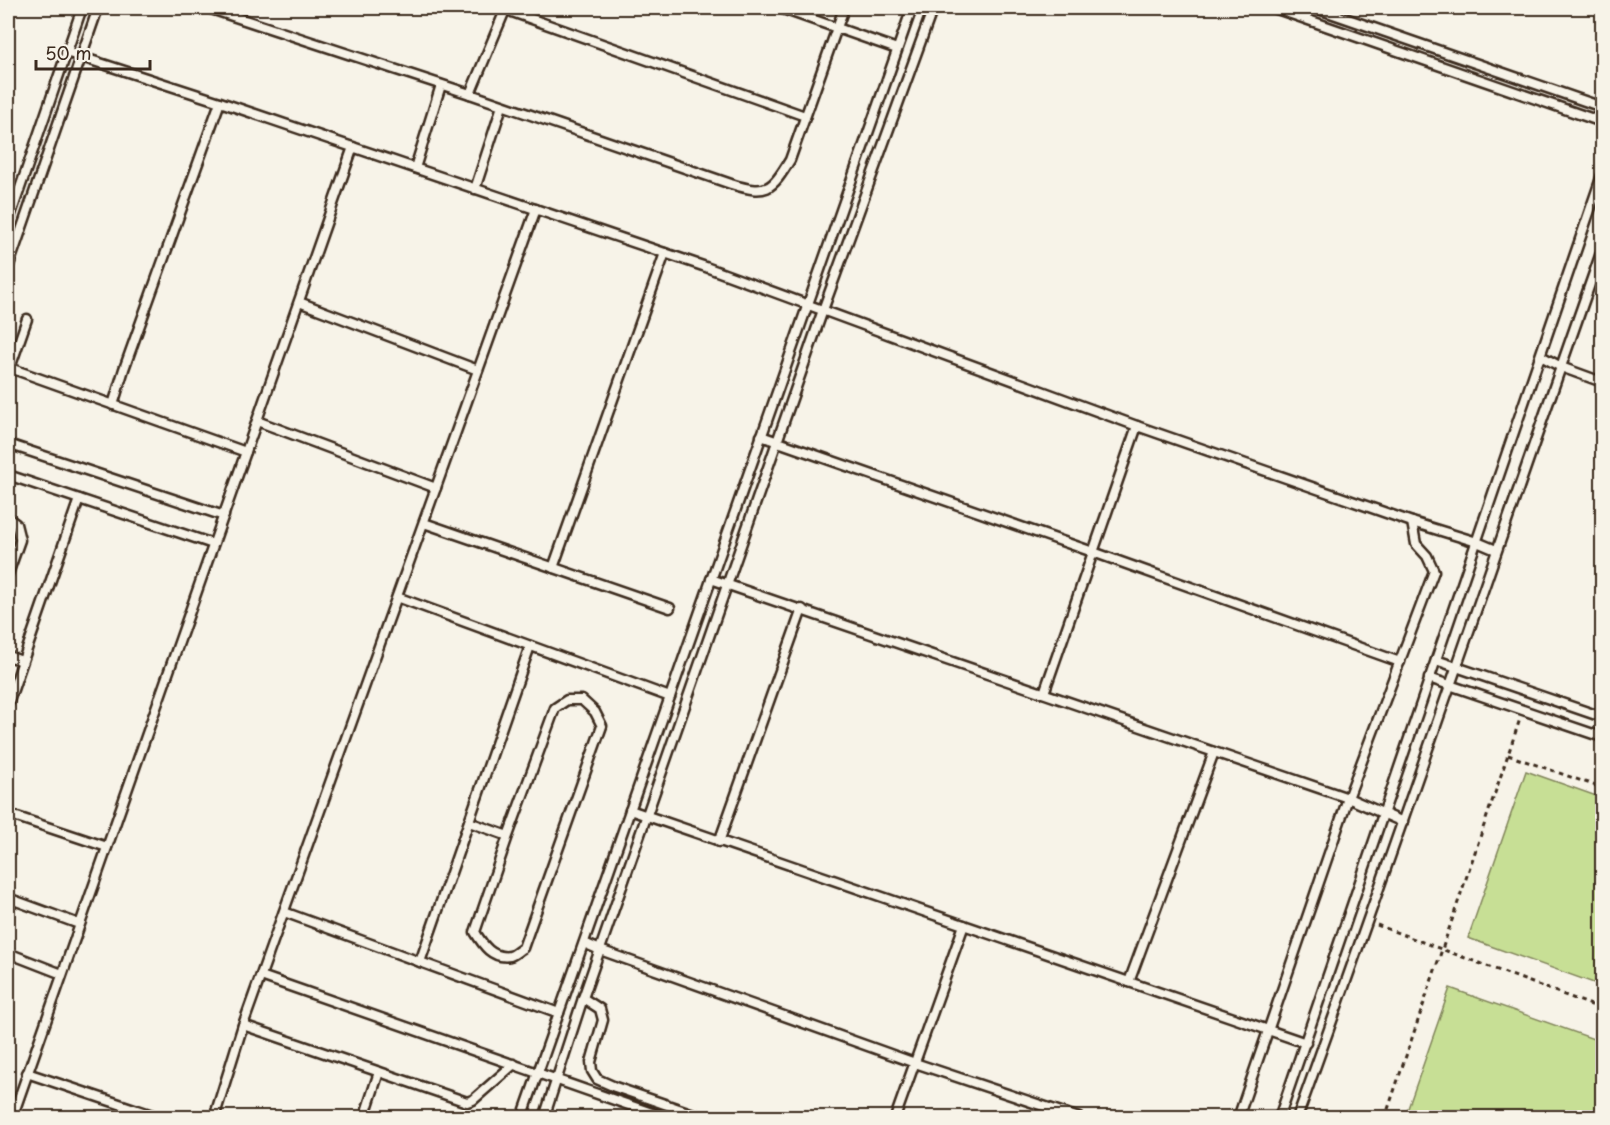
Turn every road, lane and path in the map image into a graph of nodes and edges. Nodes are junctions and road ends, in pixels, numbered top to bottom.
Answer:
1 (82, 8) edge
2 (98, 8) edge
3 (208, 8) edge
4 (504, 8) edge
5 (780, 8) edge
6 (843, 8) edge
7 (912, 8) edge
8 (933, 8) edge
9 (1274, 8) edge
10 (1316, 8) edge
11 (836, 28) junction
12 (897, 49) junction
13 (66, 52) junction
14 (82, 56) junction
15 (441, 85) junction
16 (470, 94) junction
17 (220, 102) junction
18 (502, 105) junction
19 (1602, 107) edge
20 (805, 116) junction
21 (1602, 122) edge
22 (354, 147) junction
23 (416, 168) junction
24 (1602, 175) edge
25 (475, 189) junction
26 (536, 209) junction
27 (8, 223) edge
28 (1602, 250) edge
29 (665, 253) junction
30 (8, 268) edge
31 (299, 302) junction
32 (807, 304) junction
33 (823, 310) junction
34 (27, 320) dead end
35 (1540, 356) junction
36 (1561, 366) junction
37 (478, 370) junction
38 (1602, 382) edge
39 (113, 405) junction
40 (257, 421) junction
41 (1137, 426) junction
42 (761, 436) junction
43 (777, 442) junction
44 (8, 444) edge
45 (246, 452) junction
46 (8, 475) edge
47 (436, 488) junction
48 (79, 499) junction
49 (224, 516) junction
50 (8, 518) edge
51 (424, 522) junction
52 (1412, 522) junction
53 (1477, 542) junction
54 (213, 544) junction
55 (1496, 550) junction
56 (1093, 552) junction
57 (553, 568) junction
58 (8, 574) edge
59 (711, 579) junction
60 (727, 584) junction
61 (397, 597) junction
62 (670, 608) dead end
63 (802, 609) junction
64 (530, 645) junction
65 (8, 656) edge
66 (1436, 660) junction
67 (22, 661) junction
68 (1400, 662) junction
69 (1456, 667) junction
70 (1429, 678) junction
71 (1449, 685) junction
72 (1044, 693) junction
73 (670, 697) junction
74 (8, 704) edge
75 (1523, 710) junction
76 (1602, 717) edge
77 (1602, 737) edge
78 (1214, 752) junction
79 (1508, 755) junction
80 (1602, 788) edge
81 (1348, 798) junction
82 (630, 810) junction
83 (8, 814) edge
84 (1384, 814) junction
85 (646, 817) junction
86 (469, 822) junction
87 (1402, 822) junction
88 (508, 836) junction
89 (719, 842) junction
90 (106, 847) junction
91 (8, 898) edge
92 (284, 912) junction
93 (1368, 922) junction
94 (80, 924) junction
95 (964, 924) junction
96 (584, 943) junction
97 (1442, 949) junction
98 (600, 950) junction
99 (8, 953) edge
100 (420, 962) junction
101 (62, 974) junction
102 (261, 976) junction
103 (1129, 982) junction
104 (583, 998) junction
105 (1602, 1010) edge
106 (559, 1012) junction
107 (243, 1025) junction
108 (1269, 1030) junction
109 (1306, 1043) junction
110 (915, 1063) junction
111 (514, 1064) junction
112 (379, 1072) junction
113 (537, 1072) junction
114 (27, 1073) junction
115 (557, 1079) junction
116 (12, 1118) edge
117 (161, 1118) edge
118 (214, 1118) edge
119 (364, 1118) edge
120 (522, 1118) edge
121 (544, 1118) edge
122 (666, 1118) edge
123 (705, 1118) edge
124 (895, 1118) edge
125 (1079, 1118) edge
126 (1238, 1118) edge
127 (1280, 1118) edge
128 (1297, 1118) edge
129 (1385, 1118) edge

1 - 13 lane
2 - 14 lane
3 - 15 lane
4 - 16 lane
4 - 20 lane
5 - 11 lane
6 - 11 lane
7 - 12 lane
8 - 33 lane
9 - 21 lane
10 - 19 lane
11 - 12 lane
11 - 20 lane
12 - 32 lane
13 - 14 lane
13 - 27 lane
14 - 17 lane
14 - 30 lane
15 - 16 lane
15 - 23 lane
16 - 18 lane
17 - 22 lane
17 - 39 lane
18 - 20 lane
18 - 25 lane
22 - 23 lane
22 - 31 lane
23 - 25 lane
24 - 35 lane
25 - 26 lane
26 - 29 lane
26 - 37 lane
28 - 36 lane
29 - 32 lane
29 - 57 lane
31 - 37 lane
31 - 40 lane
32 - 33 lane
32 - 42 lane
33 - 41 lane
33 - 43 lane
34 - 39 lane
35 - 36 lane
35 - 53 lane
36 - 38 lane
36 - 55 lane
37 - 47 lane
39 - 45 lane
40 - 45 lane
40 - 47 lane
41 - 52 lane
41 - 56 lane
42 - 43 lane
42 - 59 lane
43 - 56 lane
43 - 60 lane
44 - 49 lane
45 - 49 lane
46 - 48 lane
47 - 51 lane
48 - 54 lane
48 - 67 lane
49 - 54 lane
50 - 58 lane
51 - 57 lane
51 - 61 lane
52 - 53 lane
52 - 68 lane
53 - 55 lane
53 - 66 lane
54 - 90 lane
55 - 69 lane
56 - 68 lane
56 - 72 lane
57 - 62 lane
59 - 60 lane
59 - 73 lane
60 - 63 lane
60 - 85 lane
61 - 64 lane
61 - 92 lane
63 - 72 lane
63 - 89 lane
64 - 73 lane
64 - 86 lane
65 - 67 lane
66 - 69 lane
66 - 70 lane
67 - 74 lane
68 - 81 lane
69 - 71 lane
69 - 76 lane
70 - 71 lane
70 - 84 lane
71 - 75 lane
71 - 87 lane
72 - 78 lane
73 - 82 lane
75 - 77 lane
75 - 79 path
78 - 81 lane
78 - 103 lane
79 - 80 path
79 - 97 path
81 - 84 lane
81 - 108 lane
82 - 85 lane
82 - 96 lane
83 - 90 lane
84 - 87 lane
84 - 109 lane
85 - 89 lane
85 - 98 lane
86 - 88 lane
86 - 100 lane
87 - 93 lane
88 - 88 lane
89 - 95 lane
90 - 94 lane
91 - 94 lane
92 - 100 lane
92 - 102 lane
93 - 97 path
93 - 128 lane
94 - 101 lane
95 - 103 lane
95 - 110 lane
96 - 98 lane
96 - 106 lane
97 - 105 path
97 - 129 path
98 - 104 lane
98 - 110 lane
99 - 101 lane
100 - 106 lane
101 - 114 lane
102 - 107 lane
102 - 111 lane
103 - 108 lane
104 - 115 lane
104 - 123 lane
106 - 113 lane
107 - 112 lane
107 - 118 lane
108 - 109 lane
108 - 126 lane
109 - 127 lane
110 - 124 lane
110 - 125 lane
111 - 112 lane
111 - 113 lane
112 - 119 lane
113 - 115 lane
113 - 120 lane
114 - 116 lane
114 - 117 lane
115 - 121 lane
115 - 122 lane

